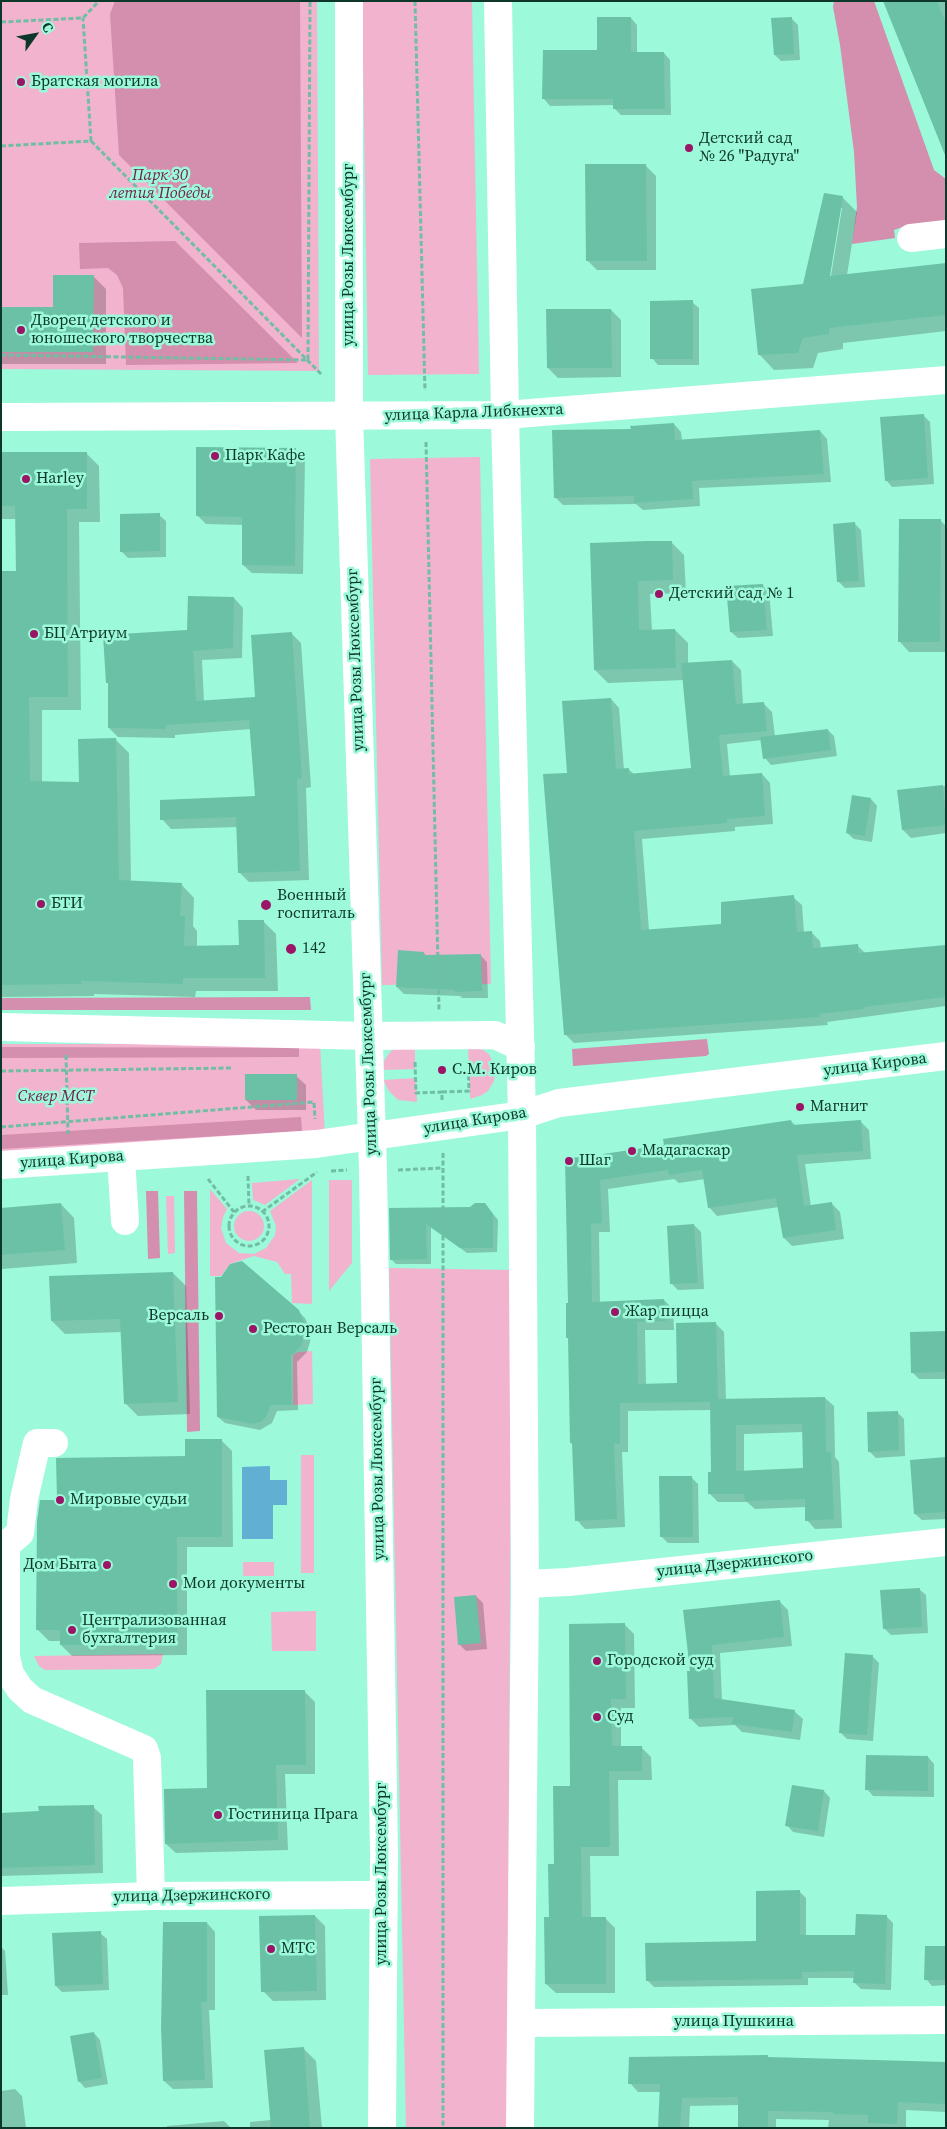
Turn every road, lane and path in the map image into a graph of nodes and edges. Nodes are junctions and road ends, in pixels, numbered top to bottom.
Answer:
1 (99, 1) edge
2 (310, 1) edge
3 (349, 1) edge
4 (415, 1) edge
5 (498, 1) edge
6 (83, 18) junction
7 (1, 22) edge
8 (91, 141) junction
9 (1, 146) edge
10 (946, 234) edge
11 (911, 238) dead end
12 (1, 355) edge
13 (308, 360) junction
14 (324, 378) dead end
15 (946, 380) edge
16 (349, 415) junction
17 (425, 415) junction
18 (505, 415) junction
19 (1, 417) edge
20 (1, 1027) edge
21 (440, 1035) junction
22 (368, 1036) junction
23 (521, 1048) junction
24 (66, 1051) dead end
25 (468, 1053) dead end
26 (415, 1055) dead end
27 (946, 1056) edge
28 (232, 1068) dead end
29 (66, 1070) junction
30 (1, 1071) edge
31 (442, 1092) junction
32 (522, 1115) junction
33 (68, 1122) junction
34 (443, 1127) junction
35 (1, 1128) edge
36 (68, 1137) dead end
37 (372, 1137) junction
38 (316, 1144) junction
39 (122, 1157) junction
40 (1, 1165) edge
41 (443, 1168) junction
42 (350, 1170) dead end
43 (393, 1170) dead end
44 (248, 1176) dead end
45 (208, 1179) dead end
46 (249, 1206) junction
47 (234, 1212) junction
48 (262, 1212) junction
49 (125, 1221) dead end
50 (54, 1442) dead end
51 (946, 1542) edge
52 (525, 1584) junction
53 (382, 1894) junction
54 (151, 1896) junction
55 (1, 1901) edge
56 (946, 2020) edge
57 (522, 2023) junction
58 (382, 2128) edge
59 (443, 2128) edge
60 (520, 2128) edge

1 - 6 path
2 - 13 path
3 - 16 main road, улица Розы Люксембург
4 - 17 path
5 - 18 main road
6 - 7 path
6 - 8 path
8 - 9 path
8 - 13 path
10 - 11 main road
12 - 13 path
13 - 14 path
15 - 18 main road, улица Карла Либкнехта
16 - 17 main road, улица Карла Либкнехта
16 - 19 main road, улица Карла Либкнехта
16 - 22 main road, улица Розы Люксембург
17 - 18 main road, улица Карла Либкнехта
17 - 21 path
18 - 23 main road
20 - 22 main road
21 - 22 main road
21 - 23 main road
22 - 37 main road, улица Розы Люксембург
23 - 32 main road
24 - 29 path
25 - 31 path
26 - 31 path
27 - 32 main road, улица Кирова
28 - 29 path
29 - 30 path
29 - 33 path
31 - 34 path
32 - 34 main road, улица Кирова
32 - 52 main road
33 - 35 path
33 - 36 path
33 - 38 path
34 - 37 main road, улица Кирова
34 - 41 path
37 - 38 main road, улица Кирова
37 - 53 main road, улица Розы Люксембург
38 - 39 main road, улица Кирова
39 - 40 main road, улица Кирова
39 - 49 main road
41 - 43 path
41 - 59 path
42 - 48 path
44 - 46 path
45 - 47 path
46 - 47 path
46 - 48 path
47 - 48 path
50 - 54 main road
51 - 52 main road, улица Дзержинского
52 - 57 main road
53 - 54 main road, улица Дзержинского
53 - 58 main road, улица Розы Люксембург
54 - 55 main road, улица Дзержинского
56 - 57 main road, улица Пушкина
57 - 60 main road

